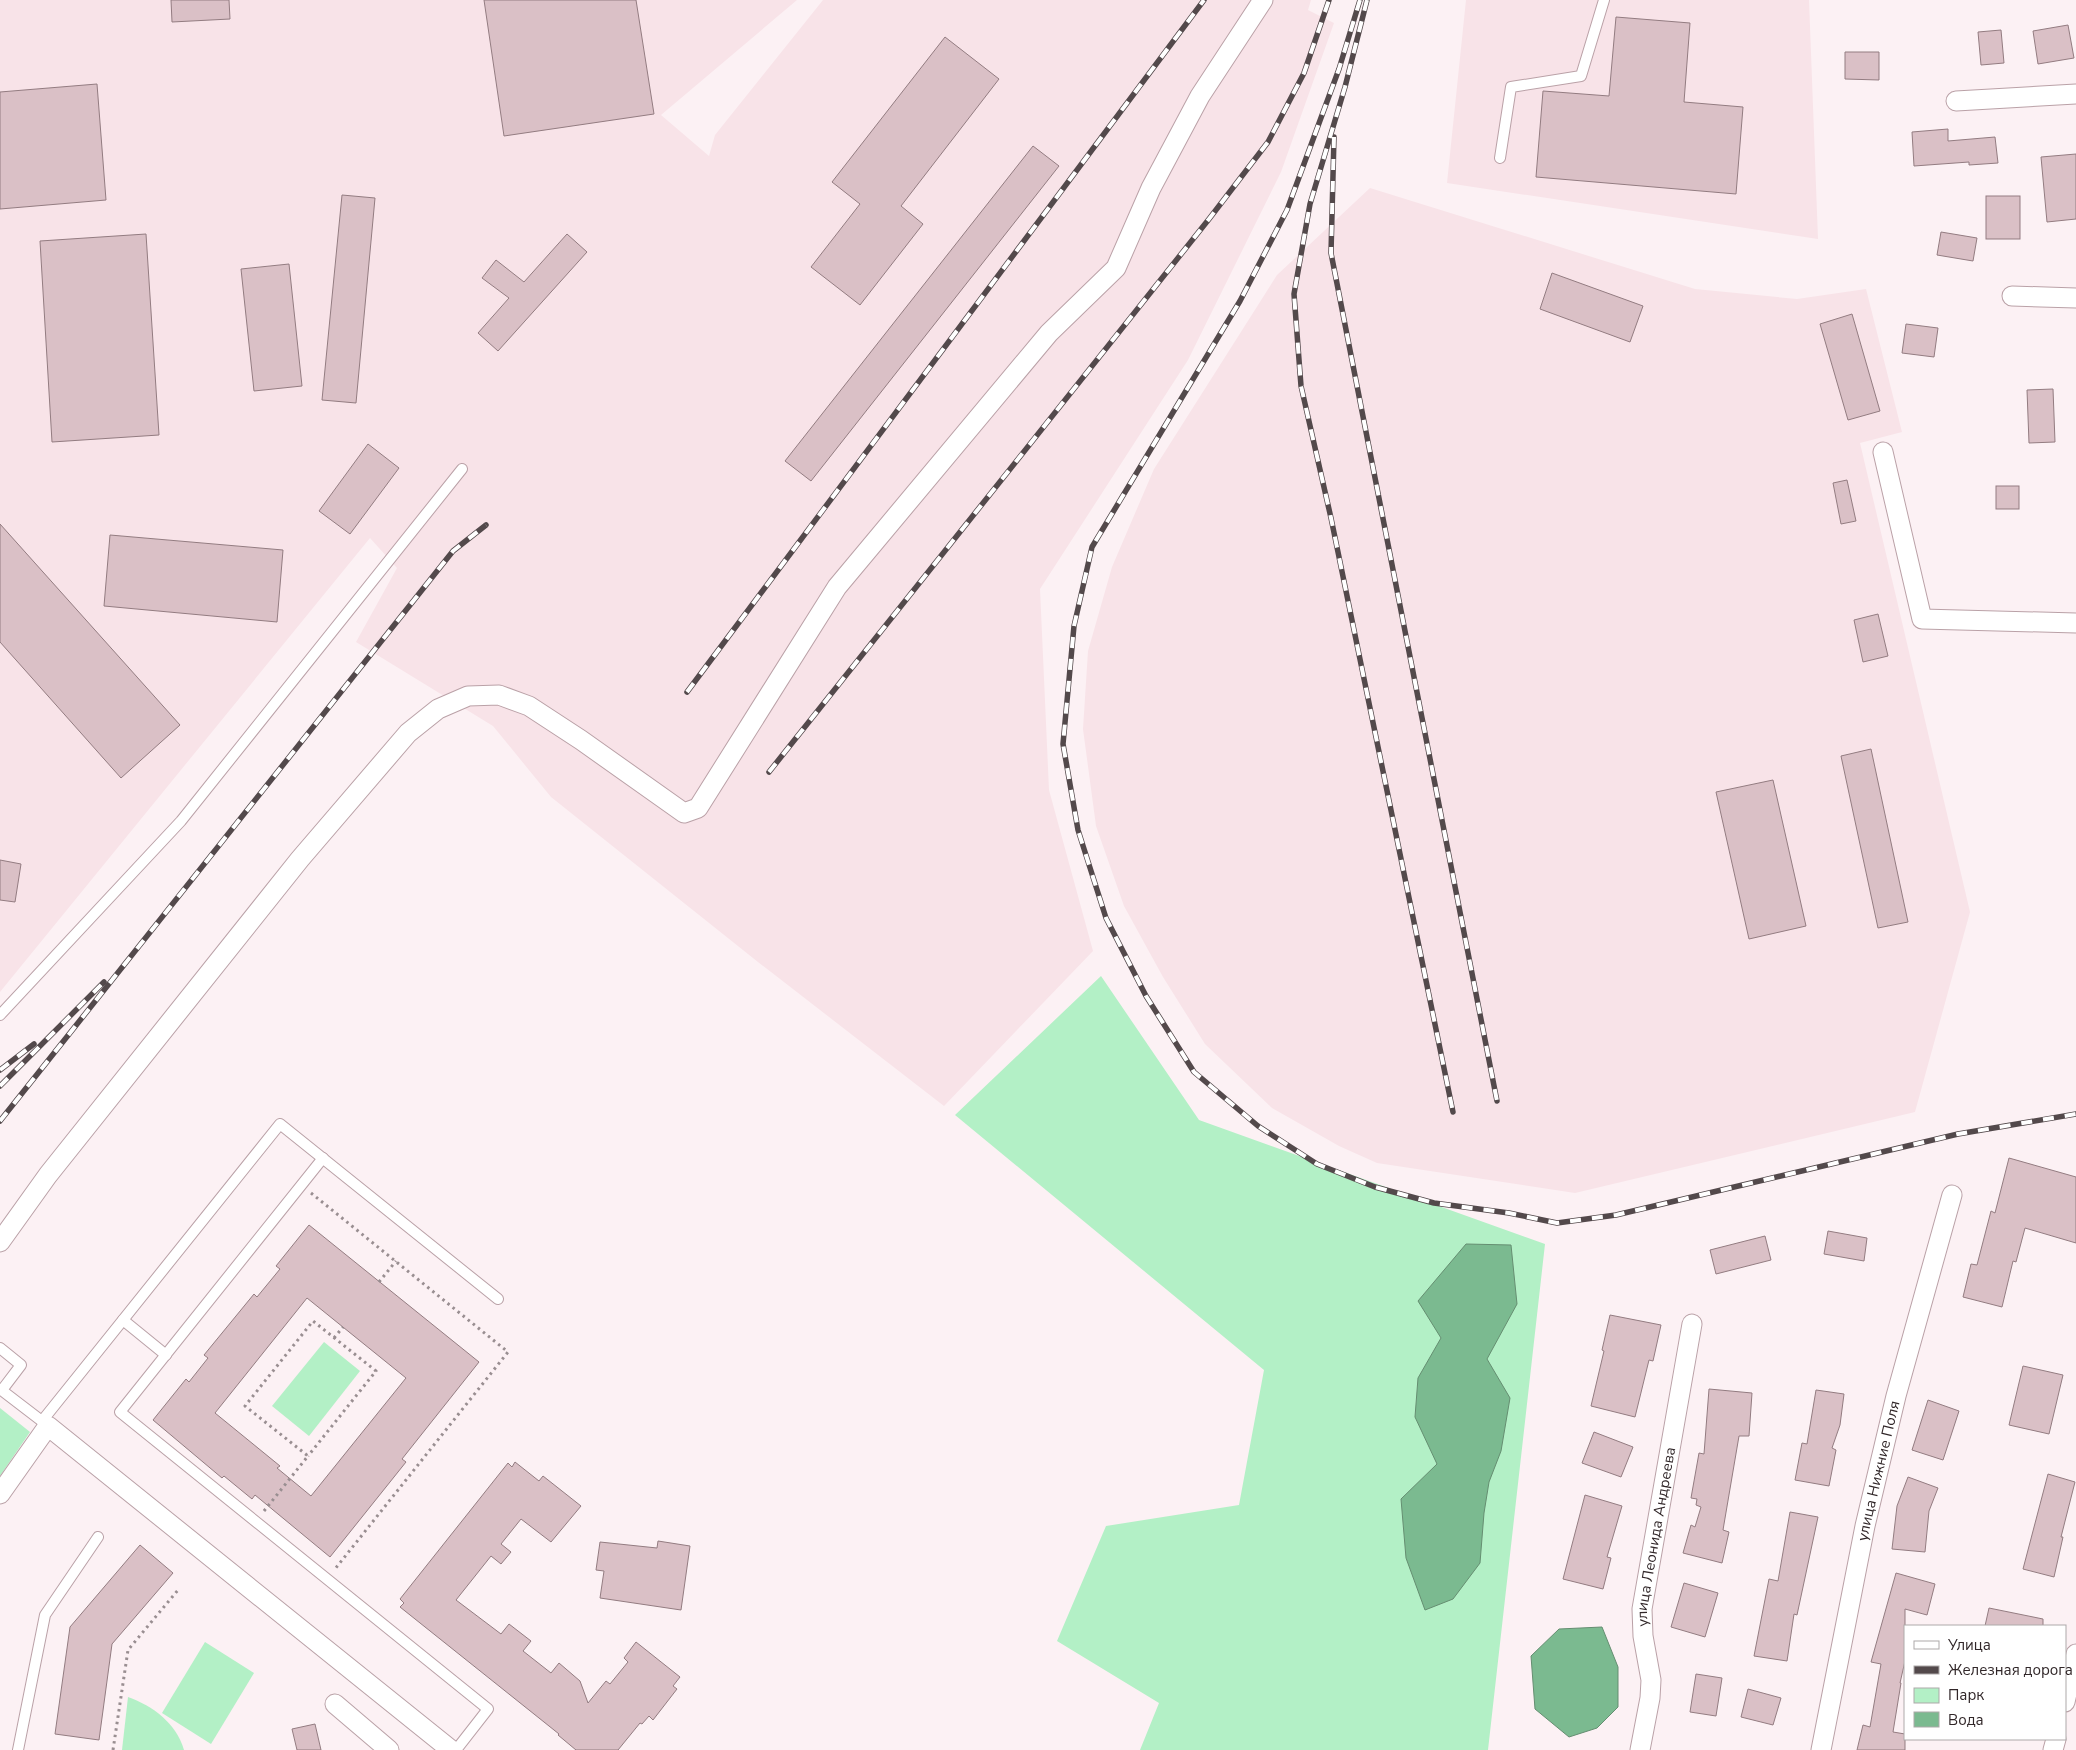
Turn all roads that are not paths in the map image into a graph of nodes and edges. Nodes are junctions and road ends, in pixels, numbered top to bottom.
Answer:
1 (1263, 0) edge
2 (1604, 0) edge
3 (2076, 94) edge
4 (1956, 101) dead end
5 (1500, 158) dead end
6 (2012, 296) dead end
7 (2076, 298) edge
8 (1883, 452) dead end
9 (462, 469) dead end
10 (2076, 622) edge
11 (0, 1015) edge
12 (323, 1158) junction
13 (1952, 1195) dead end
14 (0, 1242) edge
15 (498, 1299) dead end
16 (123, 1320) junction
17 (1692, 1324) dead end
18 (0, 1348) edge
19 (166, 1355) junction
20 (1, 1389) edge
21 (45, 1423) junction
22 (0, 1494) edge
23 (98, 1537) dead end
24 (2076, 1654) edge
25 (2066, 1698) edge
26 (335, 1704) dead end
27 (18, 1750) edge
28 (389, 1750) edge
29 (451, 1750) edge
30 (456, 1750) edge
31 (1640, 1750) edge
32 (1821, 1750) edge

1 - 14 street
2 - 5 lane
3 - 4 street
6 - 7 street
8 - 10 street
9 - 11 lane
12 - 15 lane
12 - 16 lane
12 - 19 lane
13 - 32 street, улица Нижние Поля
16 - 19 lane
16 - 21 lane
17 - 31 street, улица Леонида Андреева
18 - 20 lane
19 - 30 lane
20 - 21 lane
21 - 22 street
21 - 29 street
23 - 27 lane
24 - 25 street
26 - 28 street

